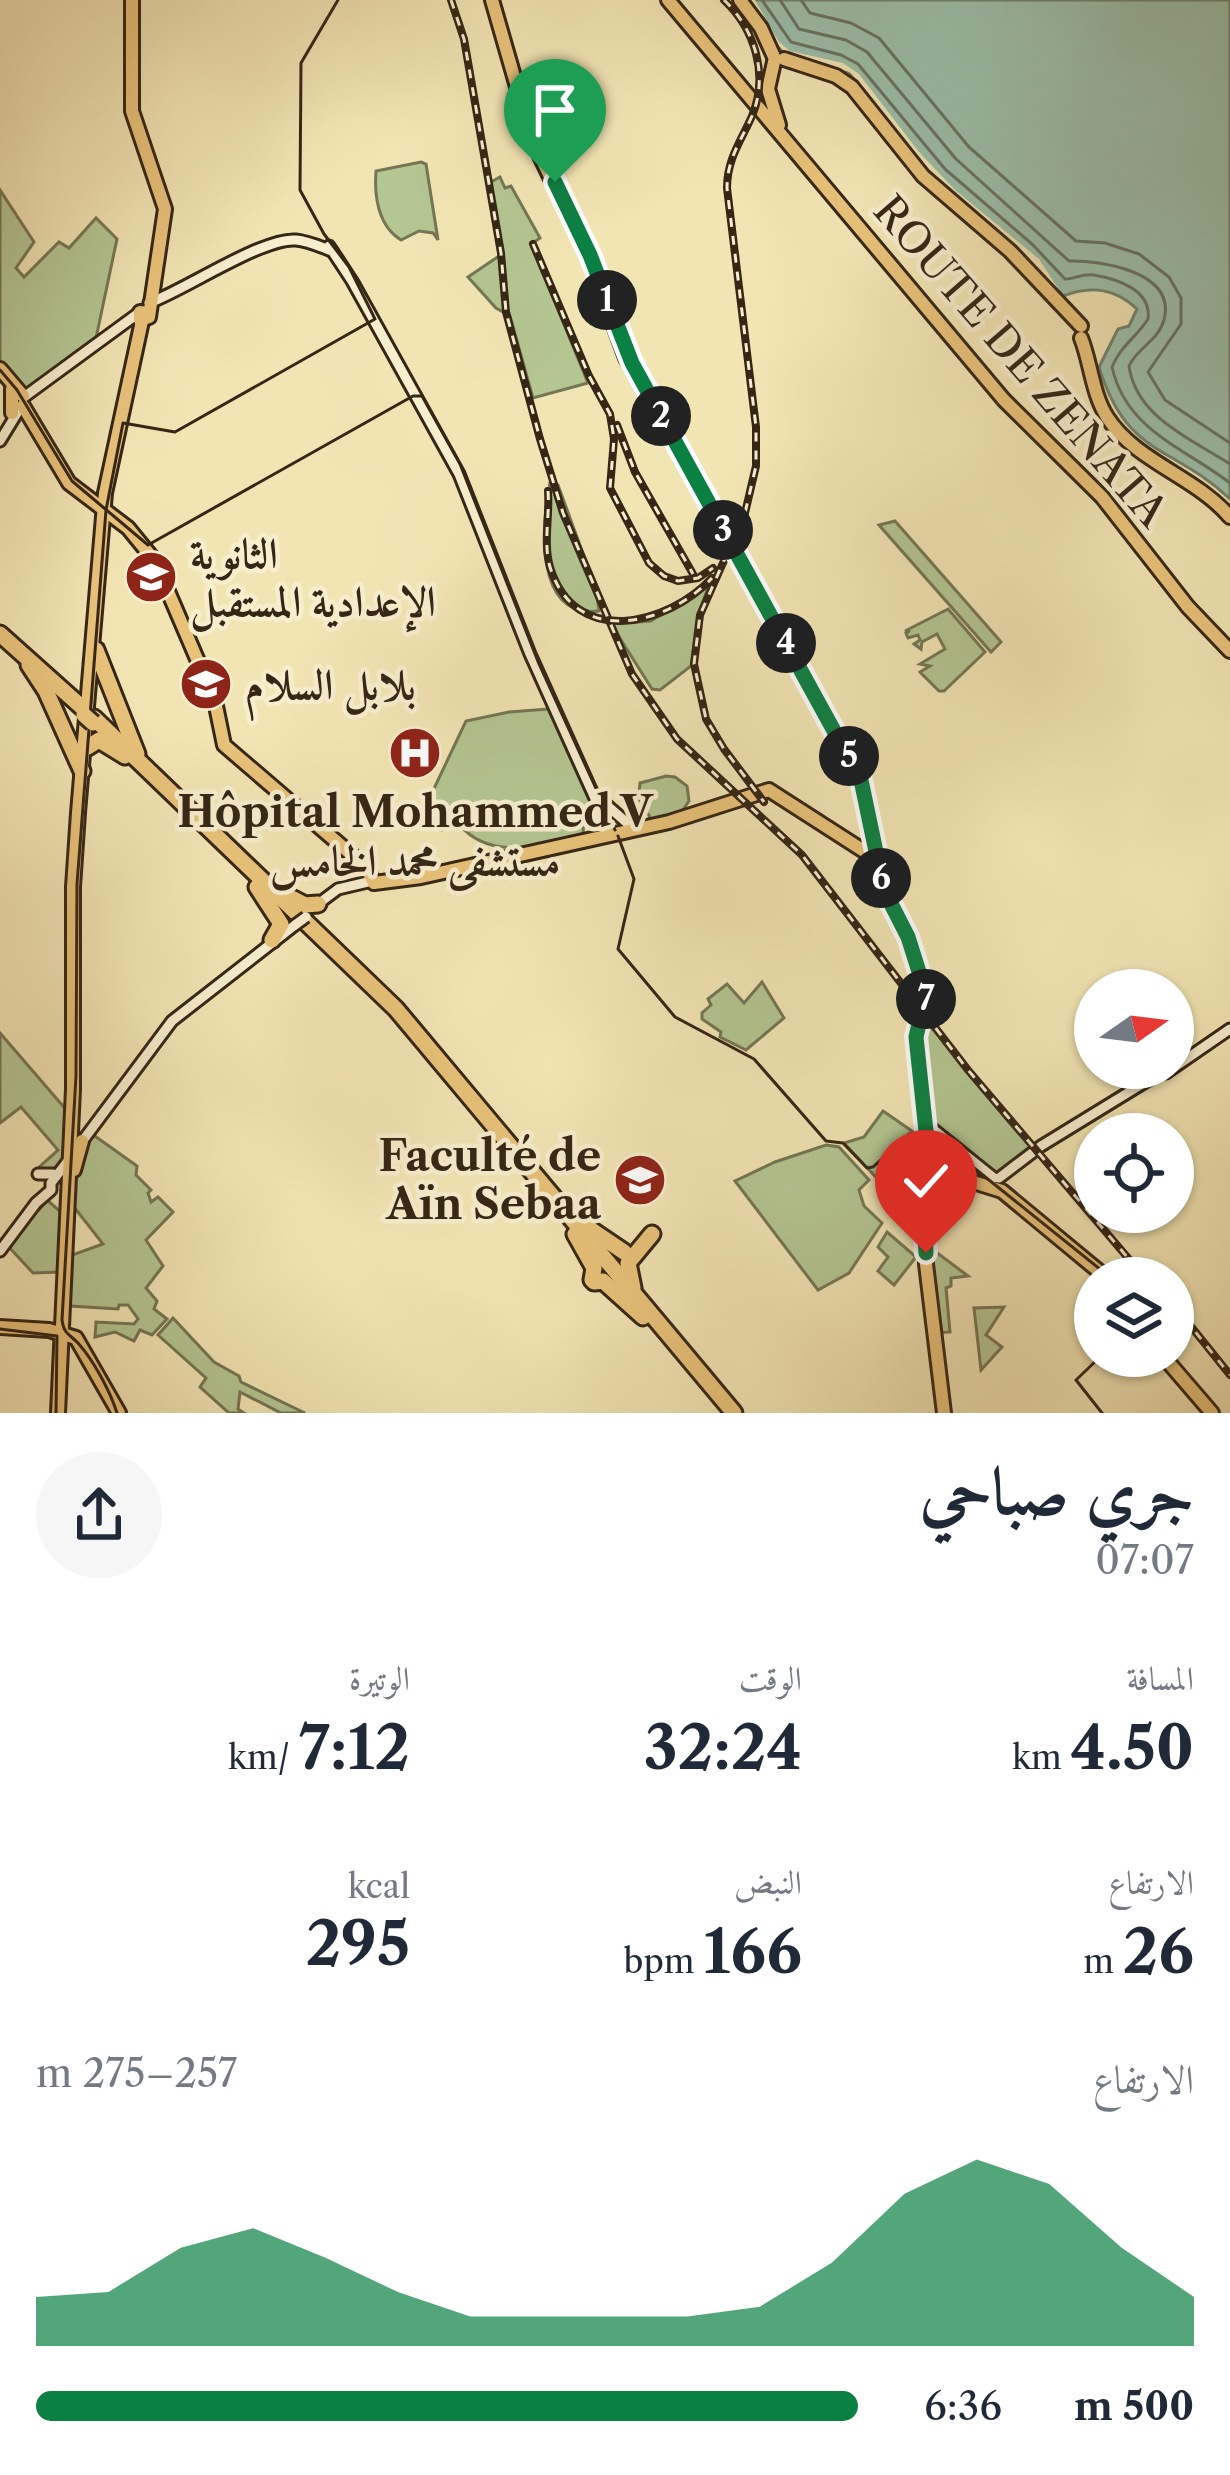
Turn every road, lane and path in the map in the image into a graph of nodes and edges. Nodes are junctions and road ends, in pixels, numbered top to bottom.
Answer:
1 (130, 0) edge
2 (494, 0) edge
3 (666, 0) edge
4 (741, 0) edge
5 (778, 63) junction
6 (783, 136) junction
7 (293, 237) junction
8 (330, 247) junction
9 (145, 315) junction
10 (121, 330) joint
11 (0, 372) edge
12 (409, 382) junction
13 (21, 404) junction
14 (0, 437) edge
15 (107, 512) junction
16 (1230, 514) edge
17 (0, 637) edge
18 (96, 650) joint
19 (1230, 651) edge
20 (31, 664) junction
21 (95, 684) junction
22 (554, 705) junction
23 (88, 737) junction
24 (859, 773) junction
25 (157, 778) junction
26 (780, 794) junction
27 (669, 822) junction
28 (634, 829) junction
29 (611, 834) junction
30 (877, 854) junction
31 (255, 879) junction
32 (371, 881) junction
33 (298, 920) junction
34 (319, 938) junction
35 (1229, 1026) edge
36 (1194, 1049) edge
37 (923, 1072) junction
38 (1145, 1089) edge
39 (929, 1131) junction
40 (64, 1161) junction
41 (928, 1178) junction
42 (999, 1183) junction
43 (559, 1205) junction
44 (652, 1234) dead end
45 (0, 1248) edge
46 (1085, 1257) edge
47 (0, 1330) edge
48 (63, 1335) junction
49 (669, 1339) junction
50 (937, 1376) junction
51 (1179, 1377) edge
52 (945, 1409) edge
53 (1207, 1409) edge
54 (729, 1410) edge
55 (59, 1413) edge
56 (117, 1413) edge

1 - 9 main road
2 - 24 main road
2 - 24 main road
3 - 6 main road
3 - 6 main road
4 - 5 main road
5 - 6 main road
5 - 16 main road
6 - 19 main road, ROUTE DE ZENATA
7 - 8 main road
7 - 8 main road
7 - 9 main road
8 - 12 main road
9 - 10 main road
9 - 13 main road
9 - 15 main road
10 - 13 main road
11 - 13 main road
12 - 22 main road
12 - 22 main road
13 - 14 main road
13 - 15 main road
15 - 18 main road
15 - 21 main road
15 - 32 main road
17 - 20 highway
18 - 21 highway
20 - 21 highway
20 - 23 highway
20 - 23 highway
21 - 23 main road
21 - 23 highway
21 - 25 highway
22 - 28 main road
22 - 29 main road
23 - 25 highway
23 - 40 main road
23 - 40 main road
24 - 30 main road
25 - 31 highway
26 - 27 main road
26 - 27 main road
26 - 30 main road
27 - 28 main road
28 - 29 main road
29 - 32 main road
30 - 37 main road
30 - 37 main road
31 - 33 highway
31 - 33 highway
31 - 34 highway
32 - 33 main road
33 - 34 highway
33 - 34 highway
33 - 40 main road
34 - 43 highway
35 - 36 main road
37 - 39 main road
38 - 42 main road
39 - 41 main road
39 - 42 main road
40 - 45 main road
40 - 48 main road
41 - 42 main road
41 - 50 main road
42 - 46 main road
43 - 49 highway
43 - 49 highway
43 - 49 highway
44 - 49 highway
47 - 48 main road
48 - 55 main road
48 - 56 main road
49 - 54 highway
50 - 52 main road
50 - 52 main road
51 - 53 main road

